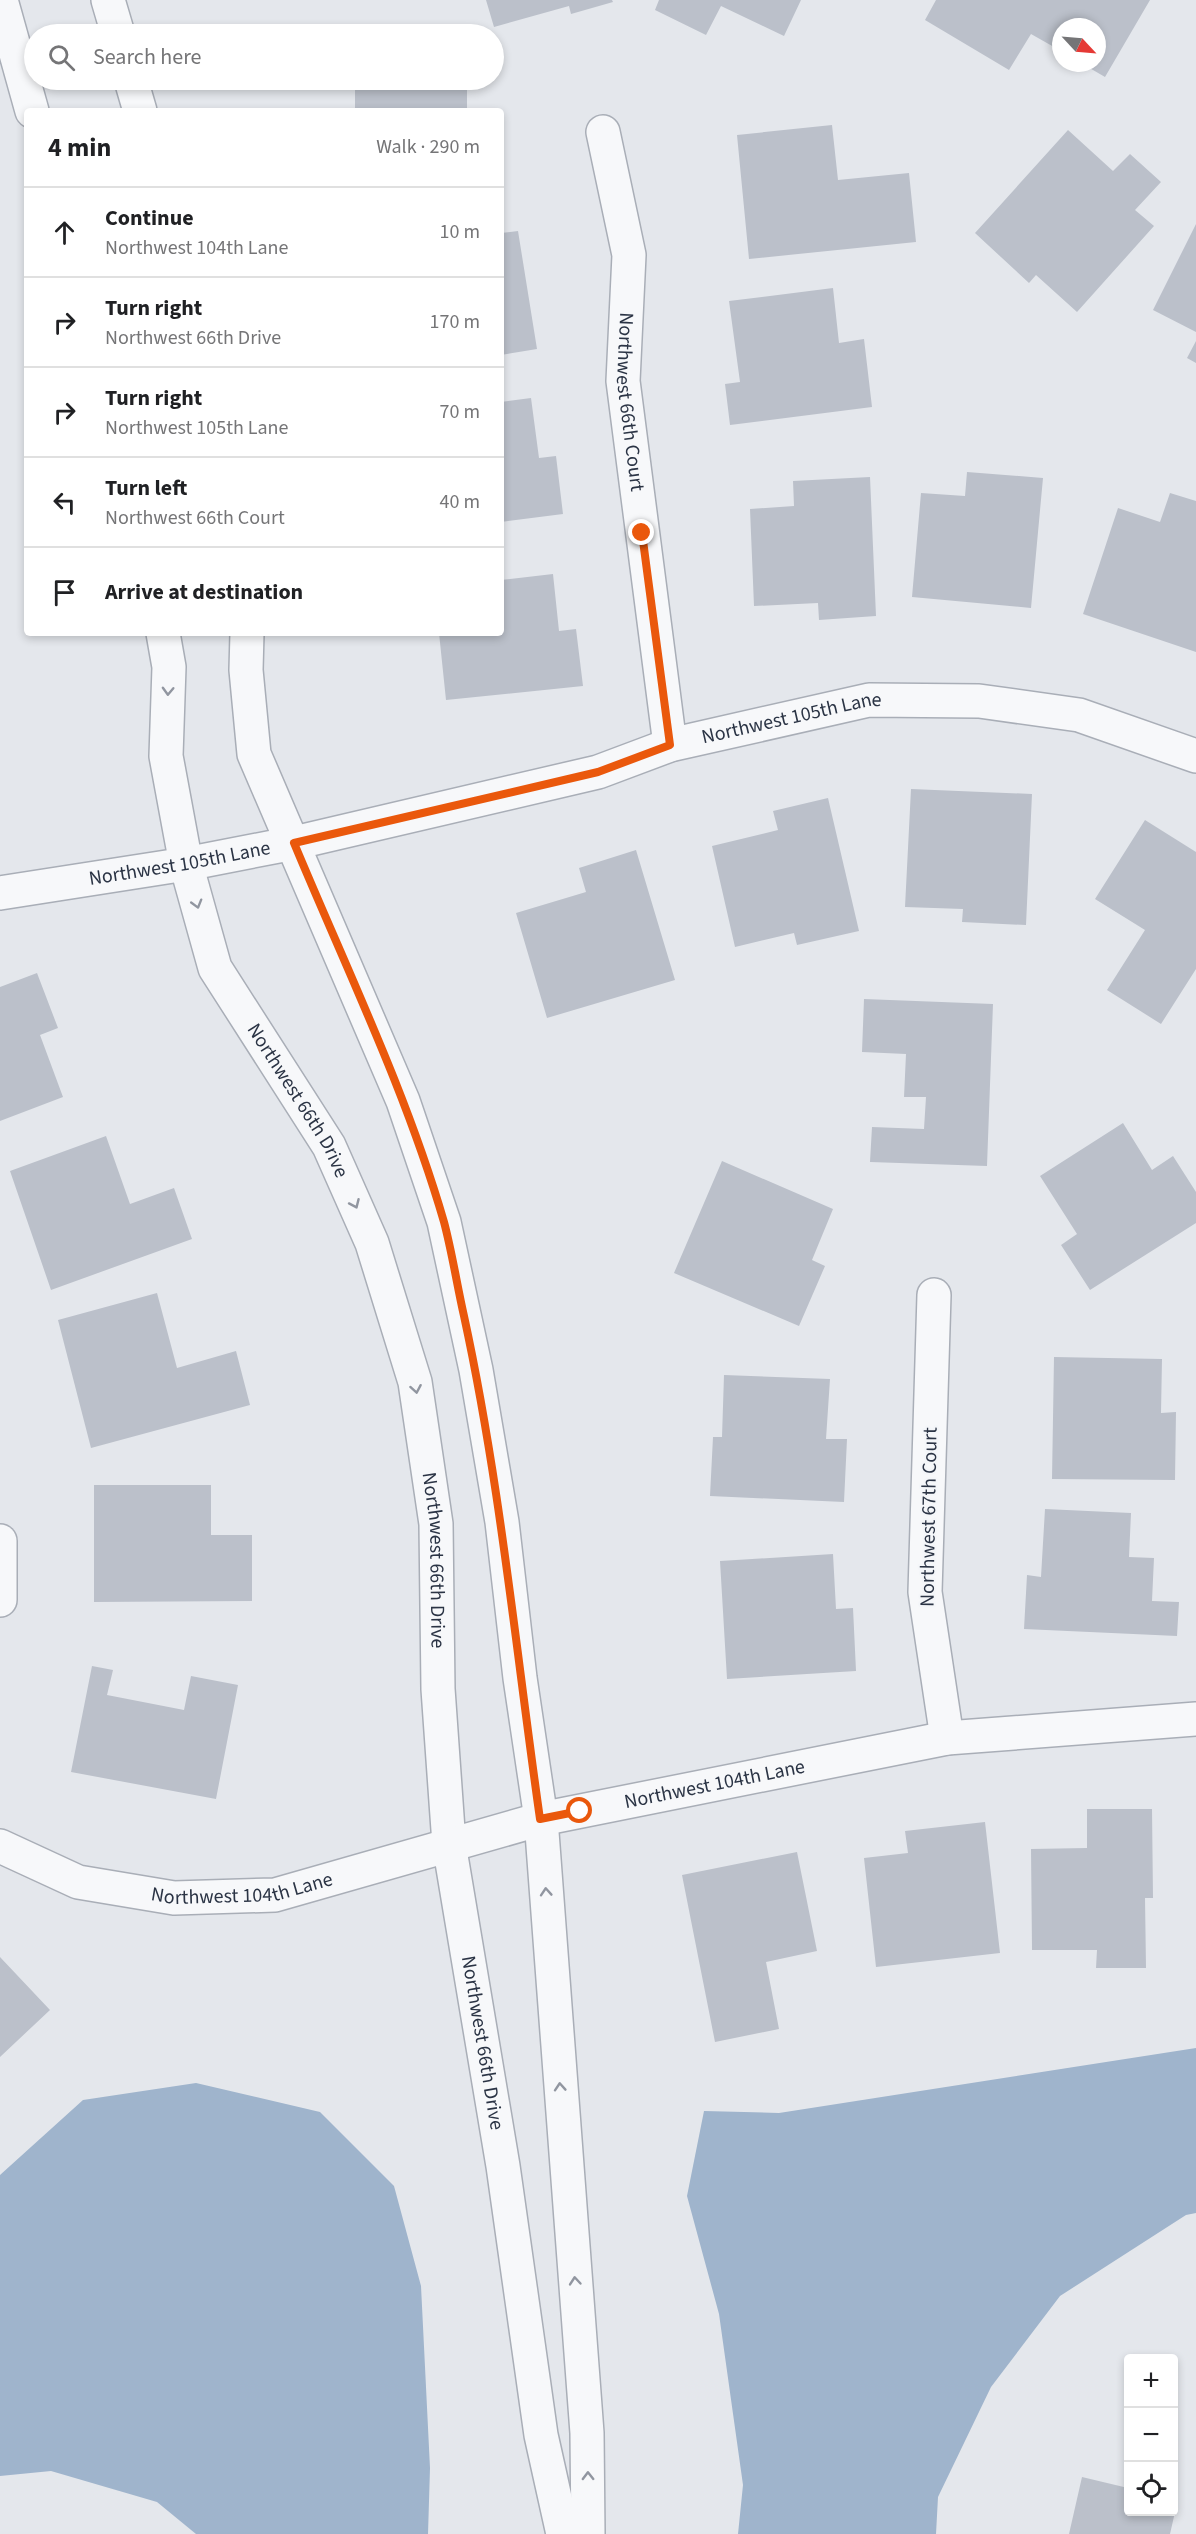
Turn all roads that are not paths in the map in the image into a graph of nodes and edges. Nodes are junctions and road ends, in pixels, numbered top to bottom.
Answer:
1 (2, 0) edge
2 (108, 0) edge
3 (115, 24) edge
4 (24, 81) edge
5 (26, 90) edge
6 (134, 90) edge
7 (31, 108) edge
8 (139, 108) edge
9 (603, 132) dead end
10 (164, 636) edge
11 (247, 636) edge
12 (670, 745) junction
13 (1196, 756) edge
14 (294, 843) junction
15 (186, 864) junction
16 (0, 892) edge
17 (934, 1295) dead end
18 (0, 1541) edge
19 (0, 1600) edge
20 (1196, 1719) edge
21 (947, 1738) junction
22 (540, 1819) junction
23 (449, 1844) junction
24 (0, 1846) edge
25 (563, 2534) edge
26 (588, 2534) edge

1 - 4 street
2 - 3 street
5 - 7 street
6 - 8 street
9 - 12 street, Northwest 66th Court
10 -> 15 street, Northwest 66th Drive
11 - 14 street
12 - 13 street, Northwest 105th Lane
12 - 14 street, Northwest 105th Lane
14 - 15 street, Northwest 105th Lane
14 - 22 street
15 - 16 street, Northwest 105th Lane
15 -> 23 street, Northwest 66th Drive
17 - 21 street, Northwest 67th Court
18 - 19 street
20 - 21 street, Northwest 104th Lane
21 - 22 street, Northwest 104th Lane
22 - 23 street, Northwest 104th Lane
26 -> 22 street
23 - 24 street, Northwest 104th Lane
23 - 25 street, Northwest 66th Drive

